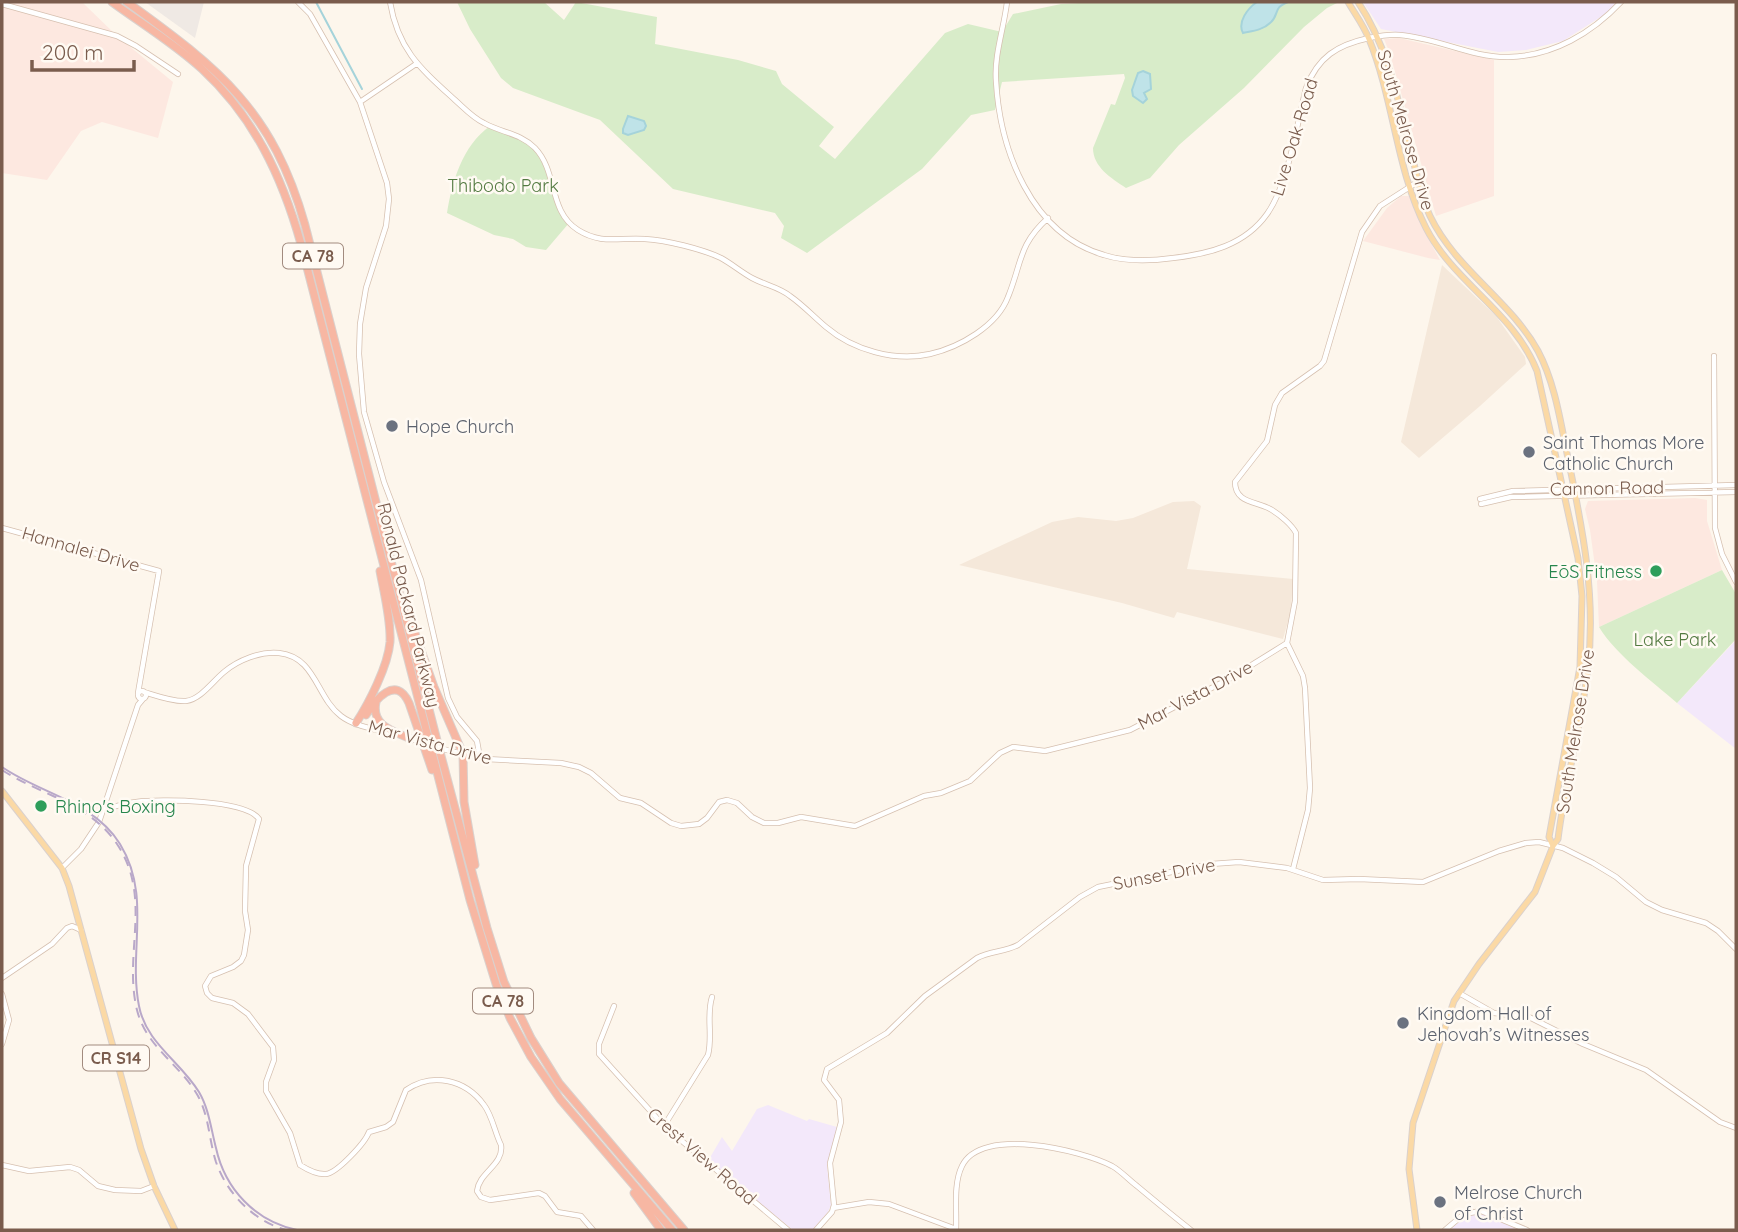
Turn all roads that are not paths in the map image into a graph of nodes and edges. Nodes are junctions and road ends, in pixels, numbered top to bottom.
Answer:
1 (112, 2) edge
2 (127, 2) edge
3 (298, 2) edge
4 (390, 2) edge
5 (1007, 2) edge
6 (1348, 2) edge
7 (1358, 2) edge
8 (1621, 2) edge
9 (2, 4) edge
10 (1378, 36) junction
11 (1369, 38) junction
12 (416, 64) junction
13 (178, 74) dead end
14 (360, 102) junction
15 (1419, 181) junction
16 (1410, 186) junction
17 (1048, 218) junction
18 (1714, 356) dead end
19 (1713, 485) junction
20 (1736, 485) edge
21 (1643, 487) junction
22 (1563, 489) junction
23 (1574, 489) junction
24 (1714, 492) junction
25 (1736, 492) edge
26 (1643, 495) junction
27 (1576, 497) junction
28 (1564, 498) junction
29 (2, 528) edge
30 (379, 549) junction
31 (1579, 561) junction
32 (394, 571) junction
33 (1589, 572) junction
34 (1736, 582) edge
35 (1287, 643) junction
36 (142, 695) junction
37 (379, 695) junction
38 (358, 724) junction
39 (1569, 730) junction
40 (1577, 731) junction
41 (411, 739) junction
42 (463, 754) junction
43 (480, 758) junction
44 (2, 791) edge
45 (444, 800) junction
46 (104, 808) junction
47 (1553, 845) junction
48 (62, 868) junction
49 (1293, 869) junction
50 (475, 879) junction
51 (81, 930) junction
52 (1736, 949) edge
53 (2, 978) edge
54 (1459, 992) junction
55 (2, 994) edge
56 (712, 997) dead end
57 (614, 1006) dead end
58 (2, 1044) edge
59 (664, 1126) junction
60 (1736, 1128) edge
61 (2, 1165) edge
62 (617, 1166) junction
63 (154, 1186) junction
64 (833, 1208) junction
65 (956, 1229) edge
66 (175, 1230) edge
67 (593, 1230) edge
68 (661, 1230) edge
69 (672, 1230) edge
70 (686, 1230) edge
71 (788, 1230) edge
72 (816, 1230) edge
73 (1191, 1230) edge
74 (1417, 1230) edge
75 (1445, 1230) edge
76 (1527, 1230) edge

1 - 30 highway, Ronald Packard Parkway / CA 78
2 - 32 highway, Ronald Packard Parkway / CA 78
3 - 14 street
4 - 12 street
5 - 17 street, Live Oak Road
6 - 11 main road, South Melrose Drive
7 - 10 main road, South Melrose Drive
8 - 10 street, Live Oak Road
9 - 13 street
10 - 11 street, Live Oak Road
10 - 15 main road, South Melrose Drive
11 - 16 main road, South Melrose Drive
11 - 17 street, Live Oak Road
12 - 14 street
12 - 17 street
14 - 43 street
15 - 16 street
15 - 23 main road, South Melrose Drive
16 - 22 main road, South Melrose Drive
16 - 35 street
18 - 19 street
19 - 20 street, Cannon Road
19 - 21 street, Cannon Road
19 - 24 street
21 - 23 street, Cannon Road
21 - 26 street
22 - 23 street, Cannon Road
22 - 28 main road, South Melrose Drive
22 - 28 street, Cannon Road
23 - 27 main road, South Melrose Drive
24 - 25 street, Cannon Road
24 - 26 street, Cannon Road
24 - 34 street
26 - 27 street, Cannon Road
27 - 28 street, Cannon Road
27 - 33 main road, South Melrose Drive
28 - 31 main road, South Melrose Drive
29 - 36 street, Hannalei Drive
30 - 38 highway
30 - 45 highway, Ronald Packard Parkway / CA 78
31 - 33 main road
31 - 39 main road, South Melrose Drive
32 - 42 highway
32 - 50 highway, Ronald Packard Parkway / CA 78
33 - 40 main road, South Melrose Drive
35 - 43 street, Mar Vista Drive
35 - 49 street
36 - 38 street, Mar Vista Drive
36 - 46 street
37 - 38 highway
37 - 41 highway
37 - 45 highway
38 - 41 street, Mar Vista Drive
39 - 40 street
39 - 47 main road, South Melrose Drive
40 - 47 main road, South Melrose Drive
41 - 42 street, Mar Vista Drive, bridge
42 - 43 street, Mar Vista Drive
42 - 50 highway
44 - 48 main road, CR S14
45 - 62 highway, Ronald Packard Parkway / CA 78
46 - 48 street
46 - 67 street
47 - 49 street, Sunset Drive
47 - 52 street, Sunset Drive
47 - 54 main road, South Melrose Drive
48 - 51 main road, CR S14
49 - 64 street, Sunset Drive
50 - 70 highway, Ronald Packard Parkway / CA 78
51 - 53 street
51 - 63 main road, CR S14
54 - 60 street
54 - 74 main road, South Melrose Drive
55 - 58 street
56 - 59 street
57 - 59 street, Crest View Road
59 - 71 street, Crest View Road
61 - 63 street
62 - 68 highway
62 - 69 highway, Ronald Packard Parkway / CA 78
63 - 66 main road, CR S14
64 - 65 street
64 - 72 street
65 - 73 street
75 - 76 street

